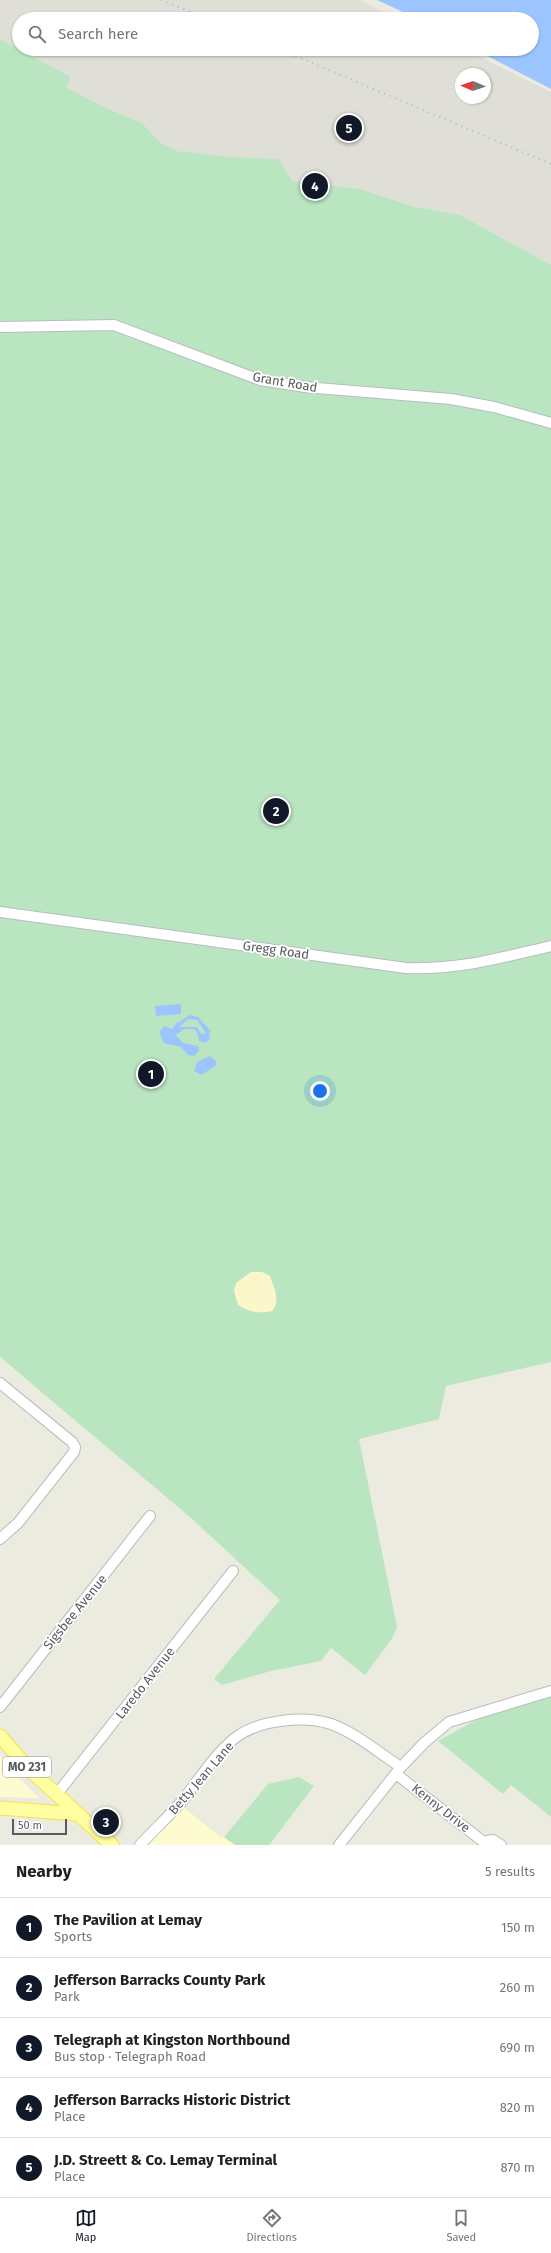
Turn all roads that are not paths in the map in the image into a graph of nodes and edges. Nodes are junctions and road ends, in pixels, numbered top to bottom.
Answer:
1 (0, 327) edge
2 (551, 423) edge
3 (0, 912) edge
4 (551, 946) edge
5 (0, 1383) edge
6 (150, 1516) dead end
7 (0, 1539) edge
8 (233, 1571) dead end
9 (551, 1691) edge
10 (0, 1707) edge
11 (0, 1736) edge
12 (398, 1771) junction
13 (56, 1795) junction
14 (0, 1808) edge
15 (77, 1814) junction
16 (484, 1844) edge
17 (112, 1845) edge
18 (140, 1845) edge
19 (340, 1845) edge
20 (501, 1845) edge

1 - 2 street, Grant Road
3 - 4 street, Gregg Road
5 - 7 street
6 - 10 street, Sigsbee Avenue
8 - 13 street, Laredo Avenue
9 - 12 street
11 - 13 main road, MO 231
12 - 16 street, Kenny Drive
12 - 18 street, Betty Jean Lane
12 - 19 street
13 - 15 main road, MO 231
14 - 15 main road
15 - 17 main road, MO 231
16 - 20 street, Kenny Drive

